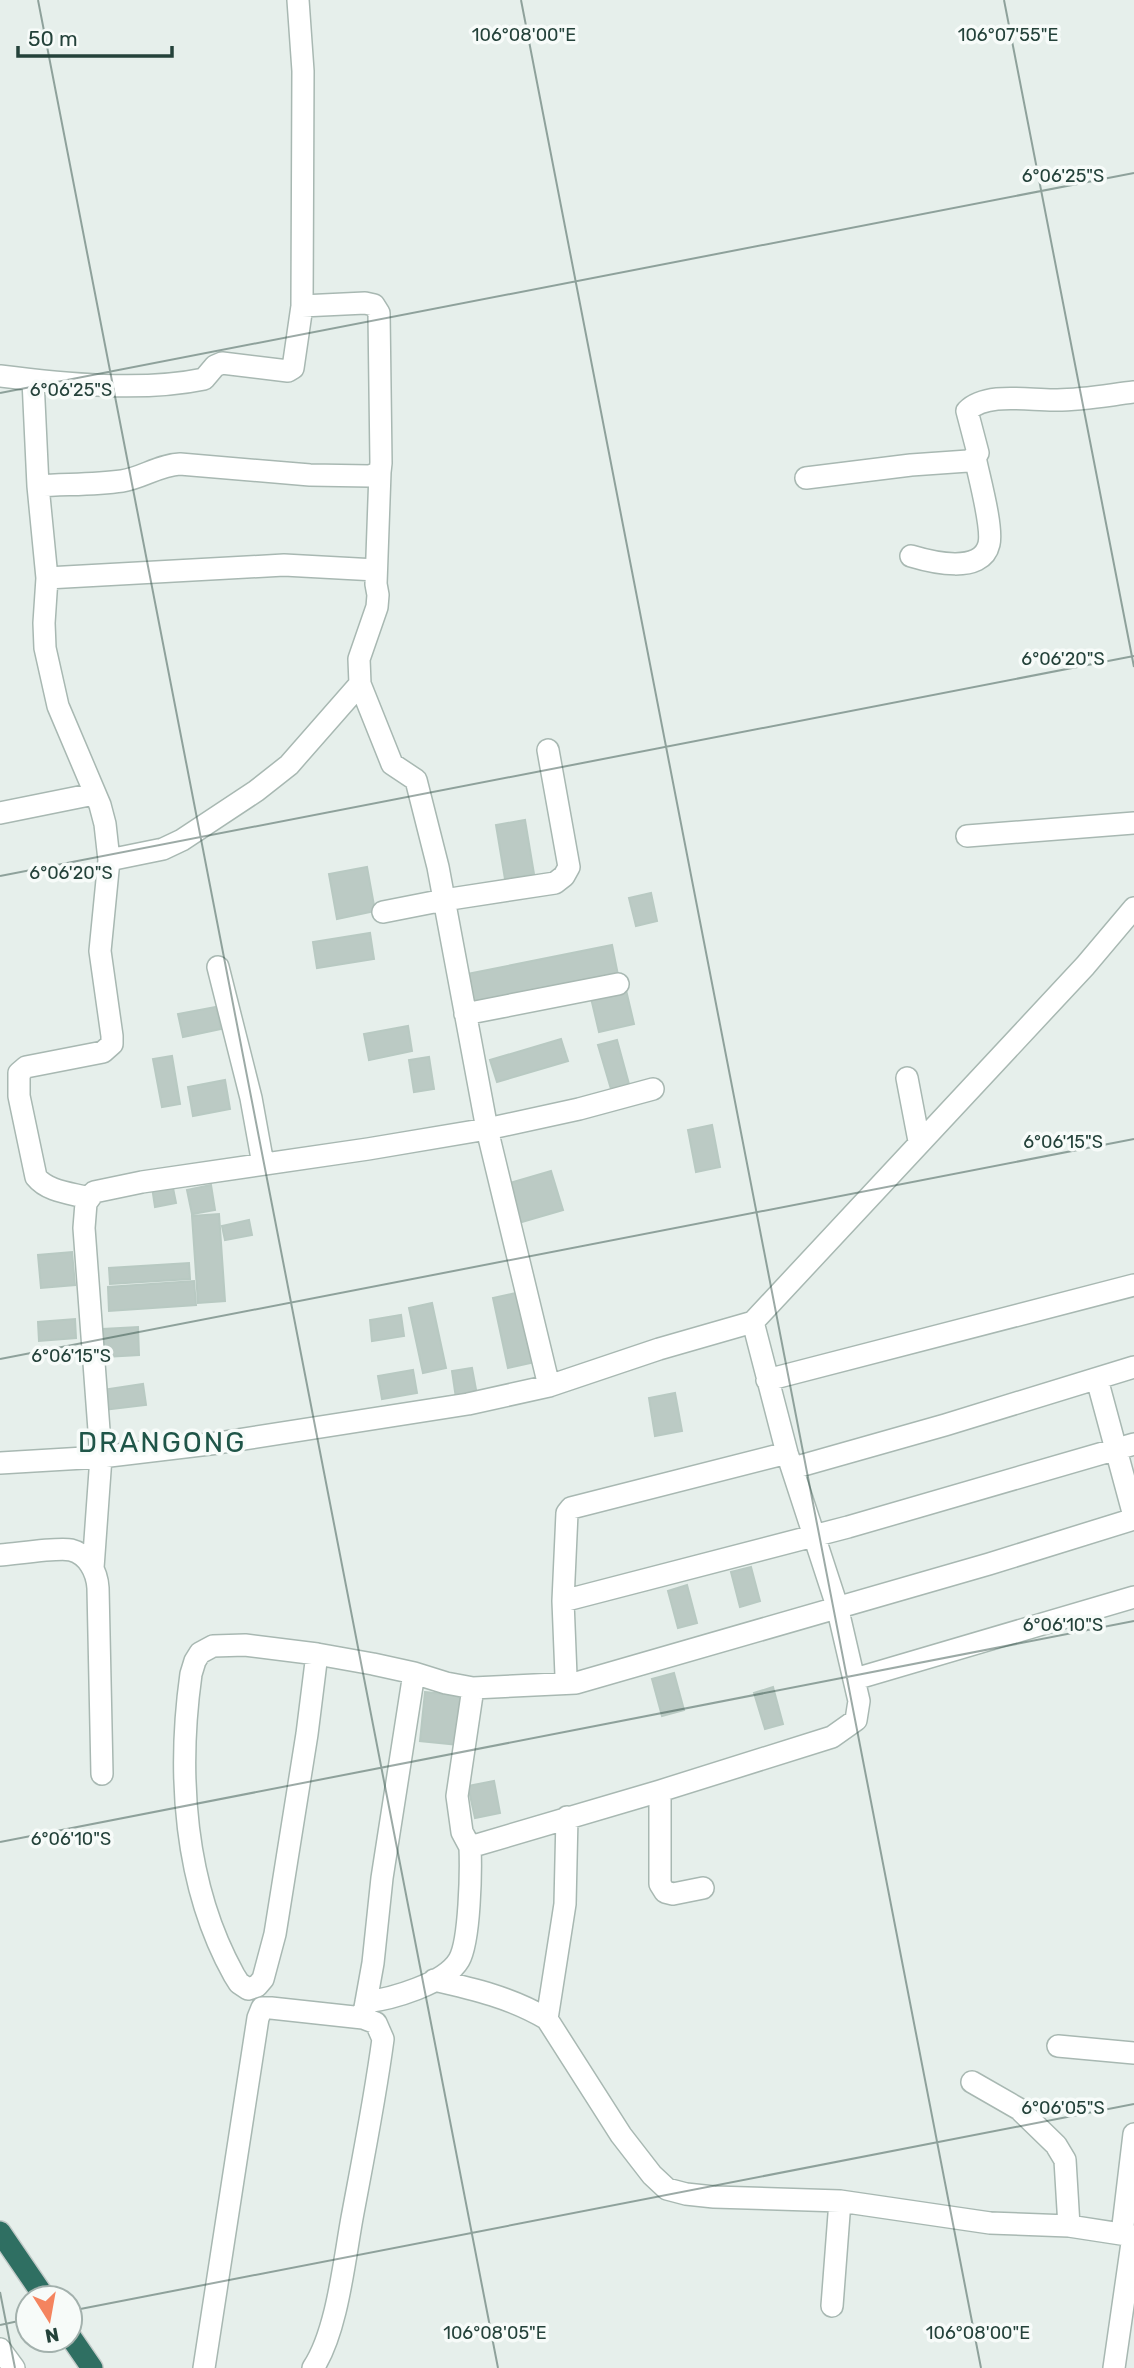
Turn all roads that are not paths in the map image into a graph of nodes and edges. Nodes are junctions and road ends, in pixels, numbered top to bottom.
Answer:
1 (298, 0) edge
2 (302, 306) junction
3 (0, 376) edge
4 (33, 380) junction
5 (1134, 393) edge
6 (975, 457) junction
7 (380, 472) junction
8 (806, 478) dead end
9 (37, 486) junction
10 (911, 556) dead end
11 (376, 570) junction
12 (47, 578) junction
13 (360, 684) junction
14 (548, 750) dead end
15 (94, 794) junction
16 (0, 813) edge
17 (1134, 823) edge
18 (968, 836) dead end
19 (109, 860) junction
20 (444, 900) junction
21 (1134, 908) edge
22 (383, 912) dead end
23 (218, 967) dead end
24 (618, 984) dead end
25 (465, 1014) junction
26 (907, 1078) dead end
27 (653, 1089) dead end
28 (487, 1129) junction
29 (919, 1141) junction
30 (263, 1164) junction
31 (89, 1198) junction
32 (1134, 1285) edge
33 (753, 1322) junction
34 (1134, 1367) edge
35 (1097, 1379) junction
36 (767, 1380) junction
37 (549, 1386) junction
38 (1124, 1447) edge
39 (101, 1457) junction
40 (790, 1461) junction
41 (0, 1463) edge
42 (1134, 1518) edge
43 (815, 1535) junction
44 (0, 1555) edge
45 (93, 1567) junction
46 (1134, 1597) edge
47 (563, 1601) junction
48 (837, 1606) junction
49 (317, 1654) junction
50 (414, 1673) junction
51 (855, 1679) junction
52 (570, 1682) junction
53 (473, 1688) junction
54 (102, 1774) dead end
55 (660, 1791) junction
56 (567, 1817) junction
57 (470, 1847) junction
58 (703, 1888) dead end
59 (263, 1979) junction
60 (434, 1980) junction
61 (262, 2008) junction
62 (365, 2010) junction
63 (547, 2019) junction
64 (1058, 2046) dead end
65 (1134, 2053) edge
66 (972, 2082) dead end
67 (1134, 2134) edge
68 (840, 2201) junction
69 (1069, 2226) junction
70 (0, 2232) edge
71 (1130, 2236) edge
72 (35, 2284) edge
73 (832, 2306) dead end
74 (0, 2349) edge
75 (14, 2368) edge
76 (204, 2368) edge
77 (313, 2368) edge
78 (1114, 2368) edge

1 - 2 street
2 - 4 street
2 - 7 street
3 - 4 street
4 - 9 street
5 - 6 street
6 - 8 street
6 - 10 street
7 - 9 street
7 - 11 street
9 - 12 street
11 - 12 street
11 - 13 street
12 - 15 street
13 - 19 street
13 - 20 street
14 - 20 street
15 - 16 street
15 - 19 street
17 - 18 street
19 - 31 street
20 - 22 street
20 - 25 street
21 - 29 street
23 - 30 street
24 - 25 street
25 - 28 street
26 - 29 street
27 - 28 street
28 - 30 street
28 - 37 street
29 - 33 street
30 - 31 street
31 - 39 street
32 - 36 street
33 - 36 street
33 - 37 street
34 - 35 street
35 - 38 street
35 - 40 street
36 - 40 street
37 - 39 street
38 - 42 street
38 - 43 street
39 - 41 street
39 - 45 street
40 - 43 street
40 - 47 street
42 - 48 street
43 - 47 street
43 - 48 street
44 - 45 street
45 - 54 street
46 - 51 street
47 - 52 street
48 - 51 street
48 - 52 street
49 - 50 street
49 - 59 street
49 - 59 street
50 - 53 street
50 - 62 street
51 - 55 street
52 - 53 street
53 - 57 street
55 - 56 street
55 - 58 street
56 - 57 street
56 - 63 street
57 - 60 street
59 - 61 street
60 - 62 street
60 - 63 street
61 - 62 street
61 - 76 street
62 - 77 street
63 - 68 street
64 - 65 street
66 - 69 street
67 - 71 street
68 - 69 street
68 - 73 street
69 - 71 street
70 - 72 highway
71 - 78 street
74 - 75 street

